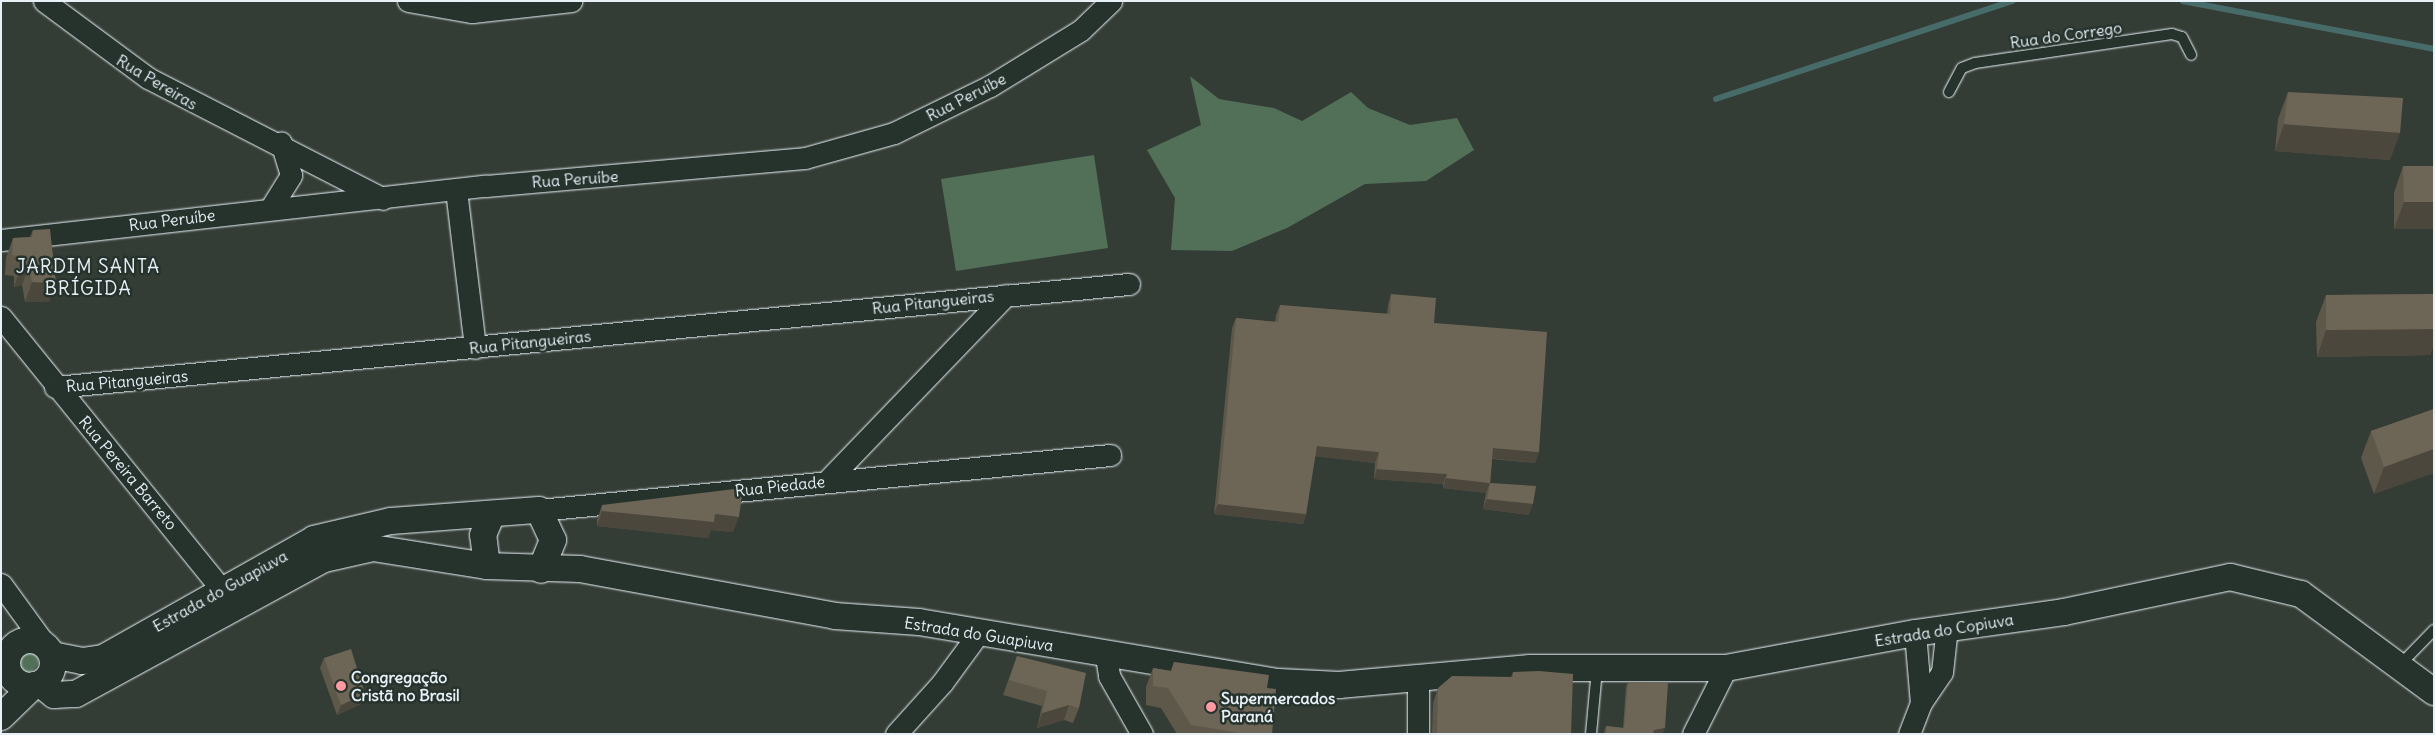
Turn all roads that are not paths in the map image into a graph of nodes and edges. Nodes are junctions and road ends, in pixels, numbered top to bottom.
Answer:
1 (44, 1) edge
2 (408, 1) edge
3 (572, 1) edge
4 (1109, 2) edge
5 (2191, 55) dead end
6 (1949, 92) dead end
7 (281, 143) junction
8 (456, 190) junction
9 (383, 199) junction
10 (270, 209) junction
11 (1, 240) edge
12 (1129, 284) dead end
13 (1006, 295) junction
14 (1, 317) edge
15 (475, 348) junction
16 (55, 387) junction
17 (1110, 455) dead end
18 (827, 481) junction
19 (539, 510) junction
20 (492, 514) junction
21 (391, 521) joint
22 (553, 540) junction
23 (487, 566) junction
24 (580, 569) junction
25 (541, 570) junction
26 (1, 584) edge
27 (225, 604) junction
28 (1947, 627) junction
29 (980, 630) junction
30 (2434, 630) edge
31 (1916, 632) junction
32 (49, 650) junction
33 (1106, 656) junction
34 (5, 667) edge
35 (2398, 667) junction
36 (1726, 668) junction
37 (1597, 669) junction
38 (1418, 681) junction
39 (37, 685) junction
40 (2434, 692) edge
41 (1921, 703) junction
42 (1, 717) edge
43 (896, 734) edge
44 (1142, 734) edge
45 (1418, 734) edge
46 (1591, 734) edge
47 (1693, 734) edge
48 (1909, 734) edge

1 - 7 street, Rua Pereiras
2 - 3 street
4 - 8 street, Rua Peruíbe
5 - 6 lane, Rua do Corrego
7 - 9 street, Rua Pereiras
7 - 10 street
8 - 9 street, Rua Peruíbe
8 - 15 street
9 - 10 street, Rua Peruíbe
10 - 11 street, Rua Peruíbe
12 - 13 street, Rua Pitangueiras
13 - 15 street, Rua Pitangueiras
13 - 18 street, Rua Pitangueiras
14 - 16 street, Rua Pereira Barreto
15 - 16 street, Rua Pitangueiras
16 - 27 street, Rua Pereira Barreto
17 - 18 street, Rua Piedade
18 - 19 street, Rua Piedade
19 - 20 street, Rua Piedade
19 - 22 street
20 - 21 street, Rua Piedade
20 - 23 street
21 - 27 street, Estrada do Guapiuva
22 - 24 street
22 - 25 street
23 - 25 street, Estrada do Guapiuva
23 - 27 street, Estrada do Guapiuva
24 - 25 street, Estrada do Guapiuva
24 - 29 street, Estrada do Guapiuva
26 - 32 street
27 - 32 street, Estrada do Guapiuva
27 - 39 street, Estrada do Guapiuva
28 - 31 street, Estrada do Copiuva
28 - 35 street, Estrada do Copiuva
28 - 41 street
29 - 33 street, Estrada do Guapiuva
29 - 43 street
30 - 35 lane
31 - 36 street, Estrada do Copiuva
31 - 41 street
32 - 34 street, Estrada do Guapiuva
32 - 39 street
33 - 38 street, Estrada do Guapiuva
33 - 44 street
34 - 39 street, Estrada do Guapiuva
35 - 40 street, Estrada do Copiuva
36 - 37 street, Estrada do Copiuva
36 - 47 street
37 - 38 street, Estrada do Copiuva
37 - 46 lane
38 - 45 street
39 - 42 street
41 - 48 street

